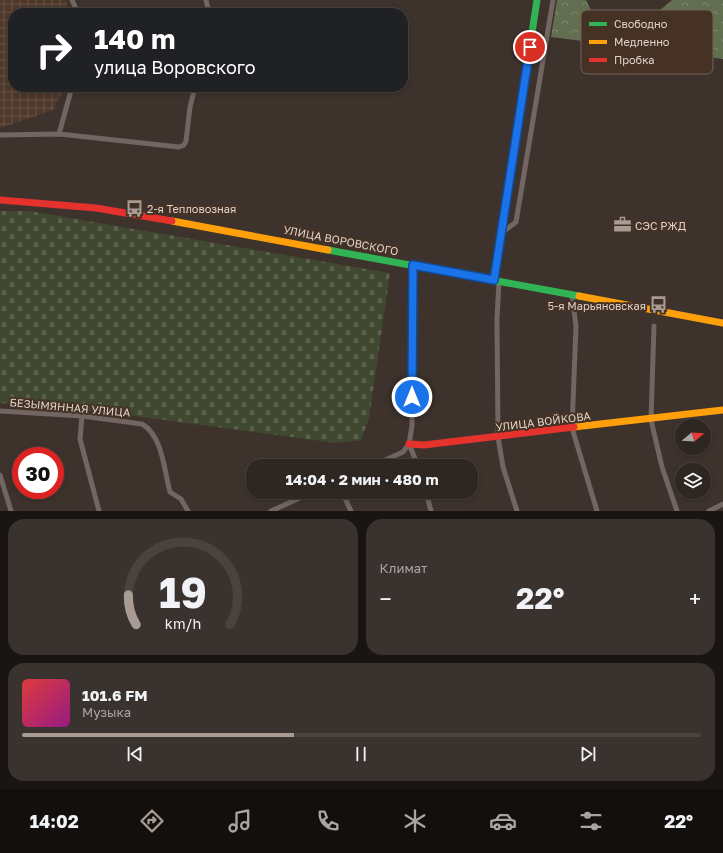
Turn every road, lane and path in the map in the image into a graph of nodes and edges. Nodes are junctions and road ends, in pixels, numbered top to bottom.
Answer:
1 (537, 0) edge
2 (553, 0) edge
3 (71, 92) edge
4 (194, 92) edge
5 (59, 134) junction
6 (0, 135) edge
7 (0, 200) edge
8 (500, 234) junction
9 (413, 265) junction
10 (496, 281) junction
11 (572, 294) junction
12 (723, 322) edge
13 (654, 326) dead end
14 (723, 410) edge
15 (0, 411) edge
16 (82, 416) junction
17 (651, 420) junction
18 (572, 428) junction
19 (498, 437) junction
20 (409, 444) junction
21 (388, 459) edge
22 (415, 459) edge
23 (0, 476) edge
24 (298, 499) edge
25 (345, 499) edge
26 (428, 499) edge
27 (723, 504) edge
28 (11, 511) edge
29 (99, 511) edge
30 (188, 511) edge
31 (271, 511) edge
32 (351, 511) edge
33 (431, 511) edge
34 (517, 511) edge
35 (597, 511) edge
36 (677, 511) edge
37 (709, 511) edge

1 - 8 main road
2 - 8 street
3 - 5 street
4 - 5 street
5 - 6 street
7 - 9 main road, УЛИЦА ВОРОВСКОГО
8 - 10 main road
9 - 10 main road, УЛИЦА ВОРОВСКОГО
9 - 20 street
10 - 11 main road, УЛИЦА ВОРОВСКОГО
10 - 19 street
11 - 12 main road, УЛИЦА ВОРОВСКОГО
11 - 18 street
13 - 17 street
14 - 17 main road, УЛИЦА ВОЙКОВА
15 - 16 street, БЕЗЫМЯННАЯ УЛИЦА
16 - 29 street
16 - 30 street, БЕЗЫМЯННАЯ УЛИЦА
17 - 18 main road, УЛИЦА ВОЙКОВА
17 - 36 street
18 - 19 main road, УЛИЦА ВОЙКОВА
18 - 35 street
19 - 20 main road, УЛИЦА ВОЙКОВА
19 - 34 street
20 - 21 street
20 - 22 street
23 - 28 street
24 - 31 street
25 - 32 street
26 - 33 street
27 - 37 street

